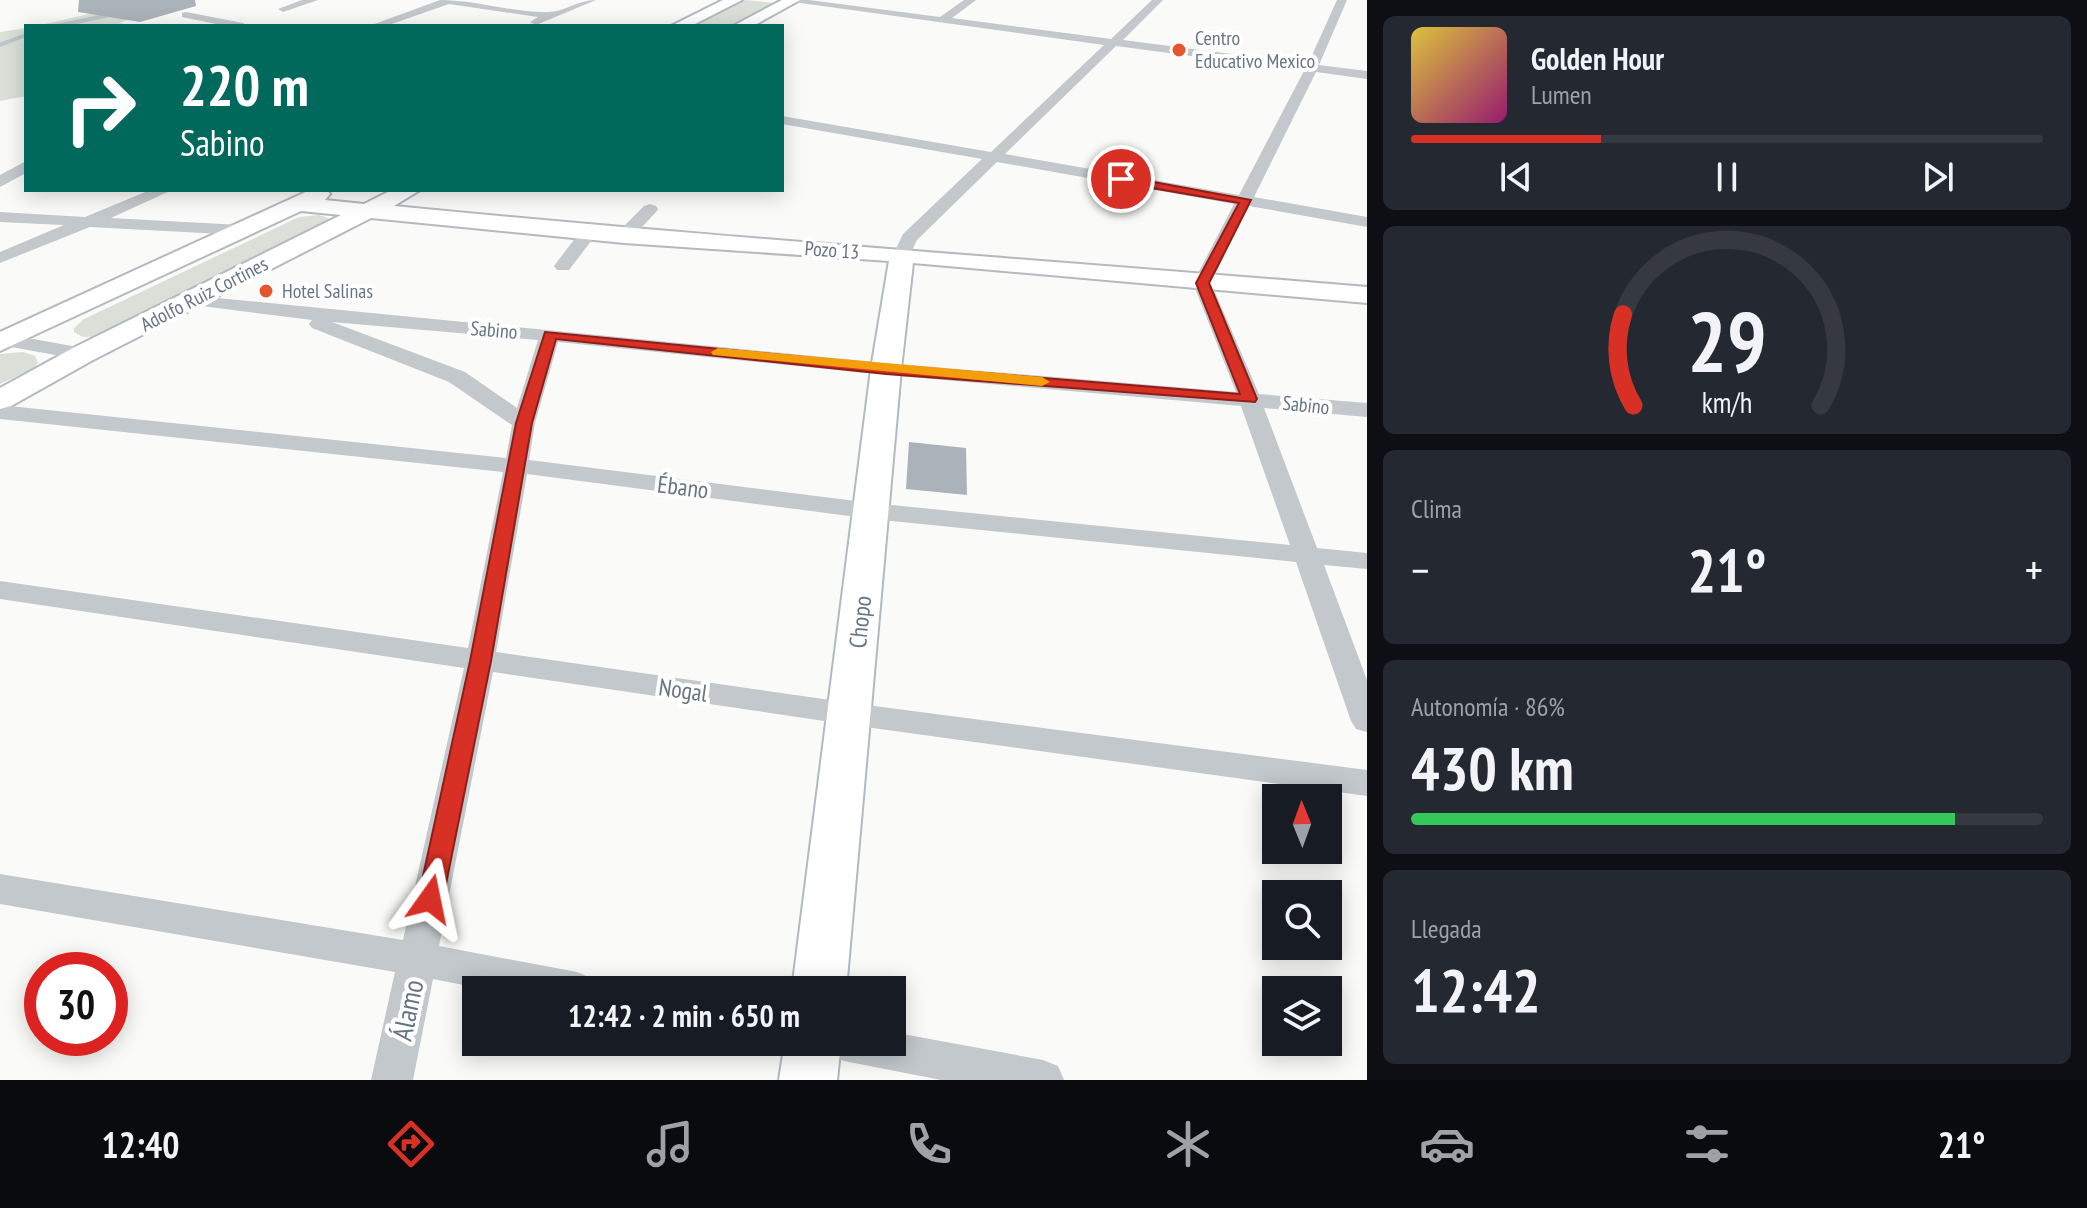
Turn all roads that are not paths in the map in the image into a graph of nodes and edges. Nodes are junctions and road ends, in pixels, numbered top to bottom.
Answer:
1 (313, 0) edge
2 (448, 0) edge
3 (591, 0) edge
4 (735, 0) edge
5 (784, 0) edge
6 (792, 0) edge
7 (971, 0) edge
8 (1158, 0) edge
9 (1342, 0) edge
10 (283, 9) dead end
11 (186, 15) dead end
12 (550, 16) junction
13 (941, 21) junction
14 (229, 24) edge
15 (381, 24) edge
16 (530, 24) edge
17 (683, 24) edge
18 (745, 24) edge
19 (1114, 43) junction
20 (1312, 68) junction
21 (1367, 75) edge
22 (784, 120) edge
23 (996, 158) junction
24 (24, 167) edge
25 (0, 182) edge
26 (159, 192) edge
27 (323, 192) edge
28 (405, 192) edge
29 (1246, 200) junction
30 (298, 204) junction
31 (650, 209) dead end
32 (365, 212) junction
33 (0, 217) edge
34 (86, 222) junction
35 (1367, 222) edge
36 (241, 230) junction
37 (589, 232) junction
38 (624, 236) junction
39 (902, 255) junction
40 (0, 258) edge
41 (563, 266) dead end
42 (1202, 283) junction
43 (1367, 295) edge
44 (194, 299) junction
45 (285, 312) junction
46 (550, 335) junction
47 (1, 341) edge
48 (83, 354) junction
49 (886, 369) junction
50 (1250, 399) junction
51 (0, 400) edge
52 (1367, 410) edge
53 (0, 412) edge
54 (524, 423) junction
55 (518, 466) junction
56 (872, 511) junction
57 (1304, 554) junction
58 (1367, 561) edge
59 (0, 590) edge
60 (480, 661) junction
61 (851, 714) junction
62 (1367, 721) edge
63 (1367, 783) edge
64 (0, 889) edge
65 (418, 959) junction
66 (505, 976) edge
67 (821, 976) edge
68 (906, 1054) edge
69 (811, 1056) edge
70 (392, 1080) edge
71 (808, 1080) edge
72 (1043, 1080) edge

1 - 10 street
2 - 12 street
2 - 15 street
3 - 12 street
4 - 17 main road
5 - 6 street
6 - 13 street
6 - 18 main road
7 - 13 street
8 - 19 street
9 - 20 street
11 - 14 street
12 - 16 street
13 - 19 street
19 - 20 street
19 - 23 street
20 - 21 street
20 - 29 street
22 - 23 street
23 - 29 street
23 - 39 street
24 - 25 street
26 - 34 street
27 - 30 main road, Adolfo Ruiz Cortines
28 - 32 main road, Adolfo Ruiz Cortines
29 - 35 street
29 - 42 street
30 - 32 main road, Pozo 13
30 - 36 main road, Adolfo Ruiz Cortines
31 - 38 street
32 - 37 main road, Pozo 13
32 - 44 main road, Adolfo Ruiz Cortines
33 - 34 street
34 - 36 street
34 - 40 street
36 - 47 main road, Adolfo Ruiz Cortines
37 - 38 main road, Pozo 13
37 - 41 street
38 - 39 main road, Pozo 13
39 - 42 main road, Pozo 13
39 - 49 main road, Chopo
42 - 43 main road, Pozo 13
42 - 50 street
44 - 45 street, Sabino
44 - 48 main road, Adolfo Ruiz Cortines
45 - 46 street, Sabino
45 - 54 street
46 - 49 street, Sabino
46 - 54 street, Álamo
47 - 48 street
48 - 51 main road, Adolfo Ruiz Cortines
49 - 50 street, Sabino
49 - 56 main road, Chopo
50 - 52 street, Sabino
50 - 57 street
53 - 55 street, Ébano
54 - 55 street, Álamo
55 - 56 street, Ébano
55 - 60 street, Álamo
56 - 57 street, Ébano
56 - 61 main road, Chopo
57 - 58 street, Ébano
57 - 62 street
59 - 60 street, Nogal
60 - 61 street, Nogal
60 - 65 street, Álamo
61 - 63 street, Nogal
61 - 67 main road, Chopo
64 - 65 street
65 - 66 street
65 - 70 street, Álamo
68 - 72 street
69 - 71 main road

